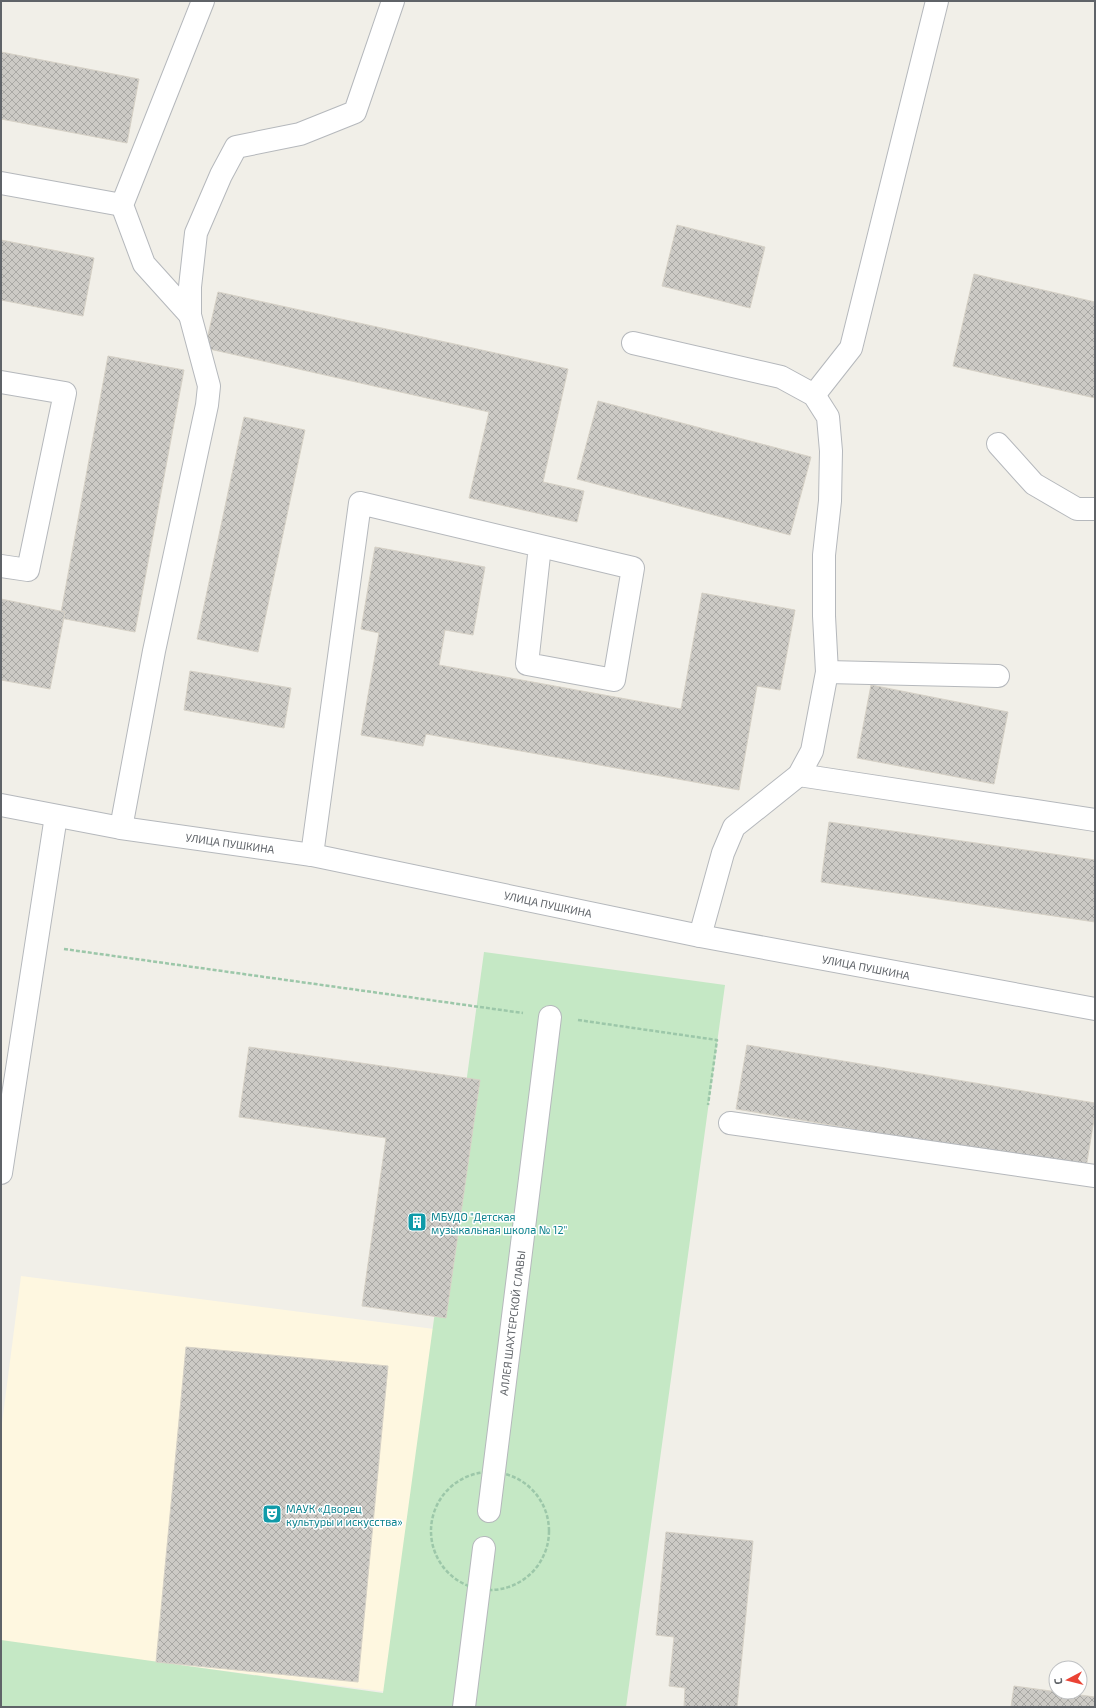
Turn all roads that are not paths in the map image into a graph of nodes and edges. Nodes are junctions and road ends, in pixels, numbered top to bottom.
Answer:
1 (203, 1) edge
2 (393, 1) edge
3 (937, 1) edge
4 (1, 183) edge
5 (122, 205) junction
6 (190, 315) junction
7 (633, 343) dead end
8 (1, 382) edge
9 (814, 395) junction
10 (998, 444) dead end
11 (1095, 509) edge
12 (540, 546) junction
13 (1, 566) edge
14 (827, 672) junction
15 (998, 676) dead end
16 (799, 775) junction
17 (1, 806) edge
18 (56, 816) junction
19 (1095, 820) edge
20 (121, 828) junction
21 (312, 855) junction
22 (700, 936) junction
23 (1095, 1009) edge
24 (550, 1016) road end
25 (10, 1056) edge
26 (730, 1123) road end
27 (1, 1173) edge
28 (1095, 1176) edge
29 (489, 1511) dead end
30 (484, 1548) dead end
31 (464, 1707) edge

1 - 5 street
2 - 6 street
3 - 9 street
4 - 5 street
5 - 6 street
6 - 20 street
7 - 9 street
8 - 13 street
9 - 14 street
10 - 11 street
12 - 12 street
12 - 21 street
14 - 15 street
14 - 16 street
16 - 19 street
16 - 22 street
17 - 18 street, УЛИЦА ПУШКИНА
18 - 20 street, УЛИЦА ПУШКИНА
18 - 25 street
20 - 21 street, УЛИЦА ПУШКИНА
21 - 22 street, УЛИЦА ПУШКИНА
22 - 23 street, УЛИЦА ПУШКИНА
24 - 29 street, АЛЛЕЯ ШАХТЕРСКОЙ СЛАВЫ
25 - 27 street
26 - 28 street
30 - 31 street

